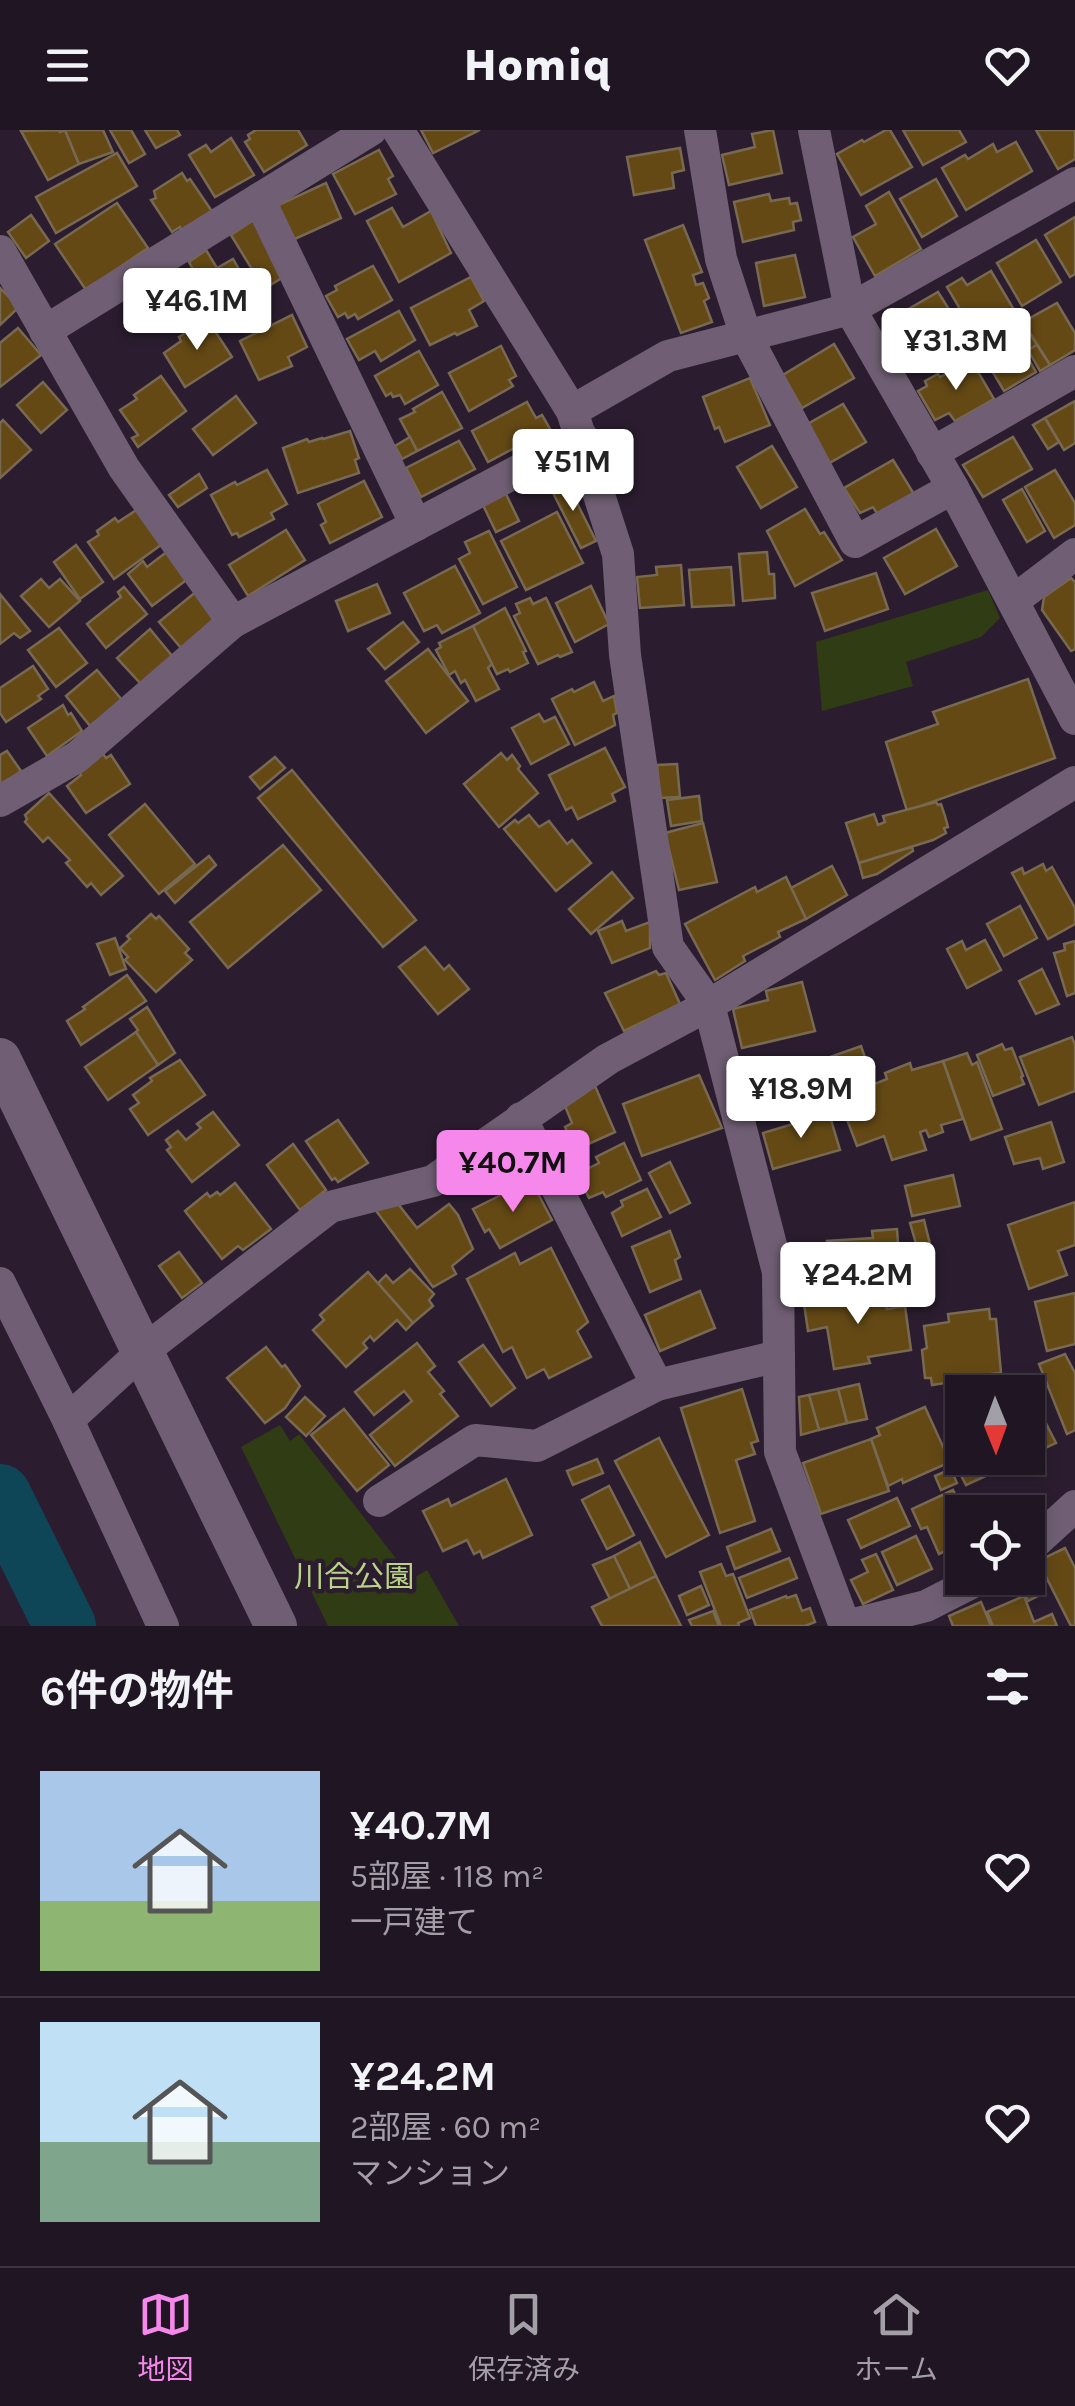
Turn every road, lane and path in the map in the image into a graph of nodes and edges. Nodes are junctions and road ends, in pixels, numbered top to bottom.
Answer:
1 (371, 130) edge
2 (398, 130) edge
3 (700, 130) edge
4 (820, 133) edge
5 (1075, 183) edge
6 (259, 199) junction
7 (0, 251) edge
8 (850, 309) junction
9 (46, 331) junction
10 (746, 336) junction
11 (1075, 371) edge
12 (577, 424) junction
13 (932, 453) junction
14 (953, 488) junction
15 (416, 525) junction
16 (1075, 554) edge
17 (1012, 601) junction
18 (233, 622) junction
19 (1075, 719) edge
20 (1075, 782) edge
21 (0, 801) edge
22 (709, 1005) junction
23 (0, 1059) edge
24 (521, 1118) junction
25 (0, 1283) edge
26 (142, 1352) junction
27 (780, 1356) junction
28 (657, 1385) junction
29 (68, 1420) junction
30 (379, 1500) dead end
31 (1075, 1506) edge
32 (1045, 1533) edge
33 (948, 1595) edge
34 (163, 1626) edge
35 (276, 1626) edge
36 (846, 1626) edge

1 - 6 street
2 - 12 street
3 - 10 street
4 - 8 street
5 - 8 street
6 - 9 street
6 - 15 street
7 - 9 street
8 - 10 street
8 - 13 street
9 - 18 street
10 - 12 street
10 - 14 street
11 - 13 street
12 - 15 street
12 - 22 street
13 - 14 street
14 - 17 street
15 - 18 street
16 - 17 street
17 - 19 street
18 - 21 street
20 - 22 street
22 - 24 street
22 - 27 street
23 - 26 street
24 - 26 street
24 - 28 street
25 - 29 street
26 - 29 street
26 - 35 street
27 - 28 street
27 - 36 street
28 - 30 street
29 - 34 street
31 - 32 street
33 - 36 street

